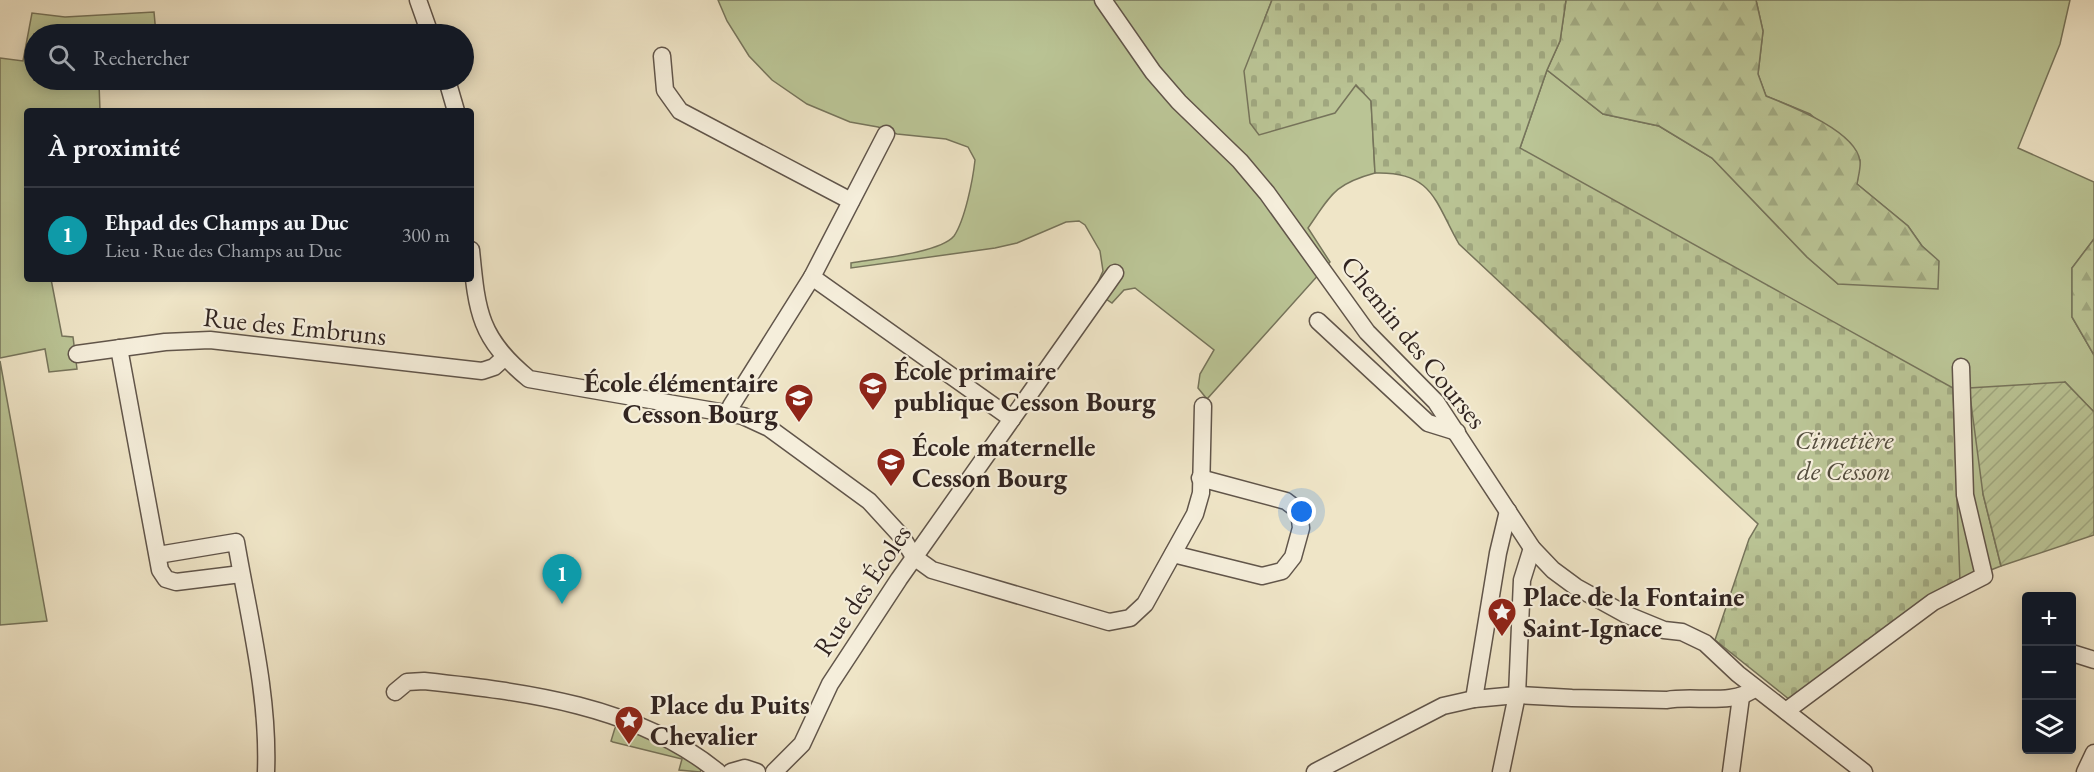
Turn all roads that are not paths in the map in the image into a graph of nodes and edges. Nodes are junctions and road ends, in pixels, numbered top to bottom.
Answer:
1 (418, 0) edge
2 (1103, 0) edge
3 (426, 24) edge
4 (662, 56) dead end
5 (450, 90) edge
6 (455, 108) edge
7 (886, 134) dead end
8 (851, 201) junction
9 (474, 272) edge
10 (1115, 273) dead end
11 (812, 276) junction
12 (1317, 321) dead end
13 (119, 348) junction
14 (77, 354) dead end
15 (504, 358) junction
16 (1961, 367) dead end
17 (1203, 406) dead end
18 (730, 414) junction
19 (1012, 419) junction
20 (1457, 432) junction
21 (1200, 478) junction
22 (1509, 512) junction
23 (1532, 548) junction
24 (1173, 554) junction
25 (158, 555) junction
26 (914, 557) junction
27 (241, 573) junction
28 (2076, 654) edge
29 (2094, 660) edge
30 (395, 692) dead end
31 (1748, 692) junction
32 (1518, 695) junction
33 (1474, 699) junction
34 (1786, 711) junction
35 (2094, 753) edge
36 (266, 772) edge
37 (718, 772) edge
38 (731, 772) edge
39 (757, 772) edge
40 (774, 772) edge
41 (1315, 772) edge
42 (1501, 772) edge
43 (1731, 772) edge
44 (1864, 772) edge
45 (2085, 772) edge

1 - 3 street
2 - 20 street, Chemin des Courses
4 - 8 street
5 - 6 street
7 - 8 street
8 - 11 street
9 - 15 street
10 - 19 street, Rue des Écoles
11 - 18 street
11 - 19 street
12 - 20 street
13 - 14 street, Rue des Embruns
13 - 15 street, Rue des Embruns
13 - 25 street
15 - 18 street
16 - 34 street
17 - 21 street
18 - 26 street
19 - 26 street, Rue des Écoles
20 - 22 street, Chemin des Courses
21 - 24 street
21 - 24 street
22 - 23 street, Chemin des Courses
22 - 33 street
23 - 31 street, Chemin des Courses
23 - 32 street
24 - 26 street
25 - 27 street
25 - 27 street
26 - 40 street, Rue des Écoles
27 - 36 street
28 - 29 street
30 - 37 street
31 - 32 street
31 - 34 street, Chemin des Courses
31 - 43 street
32 - 33 street
32 - 42 street
33 - 41 street
34 - 44 street, Chemin des Courses
35 - 45 street
38 - 39 street

